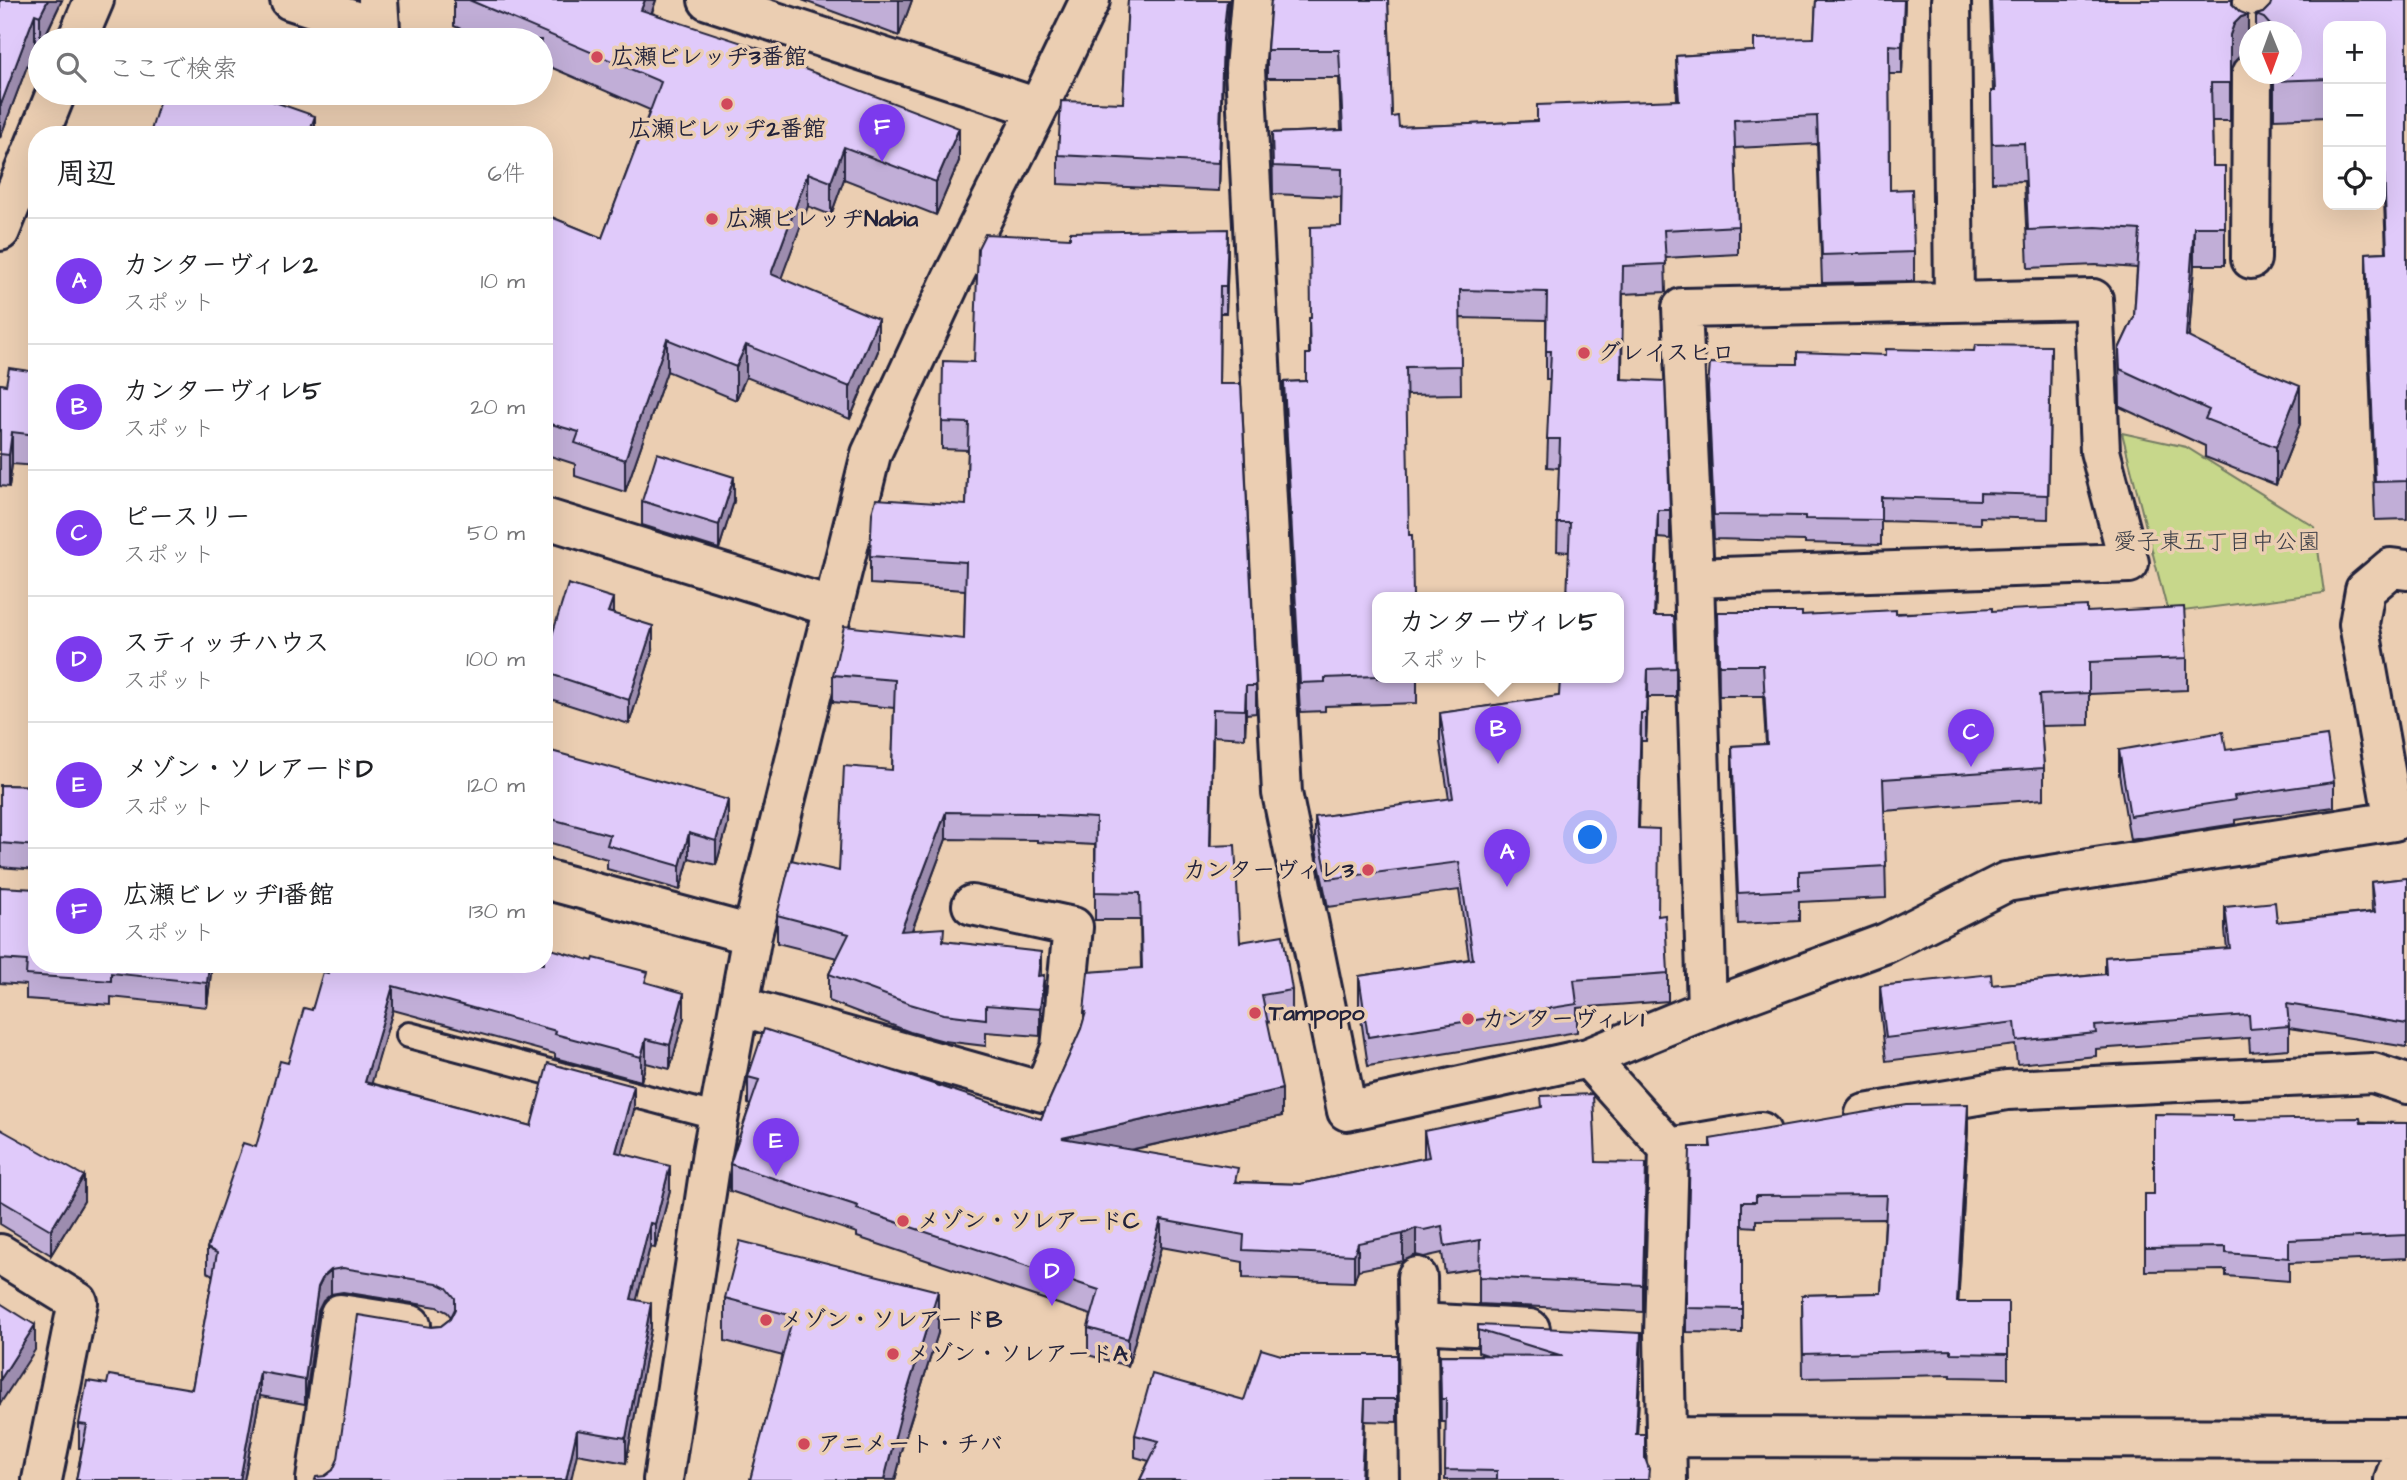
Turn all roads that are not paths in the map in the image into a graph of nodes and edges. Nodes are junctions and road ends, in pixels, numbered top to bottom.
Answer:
1 (94, 0) edge
2 (289, 0) edge
3 (378, 0) edge
4 (708, 0) edge
5 (1090, 0) edge
6 (1251, 0) edge
7 (1951, 0) edge
8 (2253, 0) edge
9 (2252, 21) edge
10 (82, 28) edge
11 (377, 28) edge
12 (380, 28) edge
13 (2252, 84) edge
14 (51, 105) edge
15 (1038, 108) junction
16 (43, 126) edge
17 (28, 163) edge
18 (0, 231) edge
19 (2251, 259) dead end
20 (1954, 301) junction
21 (553, 521) edge
22 (2407, 570) edge
23 (1694, 578) junction
24 (833, 607) junction
25 (553, 881) edge
26 (972, 905) dead end
27 (752, 935) junction
28 (739, 1006) junction
29 (1707, 1009) junction
30 (409, 1035) dead end
31 (1588, 1058) junction
32 (2407, 1084) edge
33 (719, 1117) junction
34 (1831, 1120) edge
35 (1791, 1127) edge
36 (1669, 1147) junction
37 (0, 1254) edge
38 (1417, 1277) dead end
39 (1417, 1323) junction
40 (433, 1329) edge
41 (1568, 1331) edge
42 (1623, 1333) edge
43 (1664, 1335) junction
44 (1666, 1437) junction
45 (2407, 1440) edge
46 (42, 1480) edge
47 (316, 1480) edge
48 (663, 1480) edge
49 (1420, 1480) edge
50 (1667, 1480) edge
51 (2394, 1480) edge

1 - 10 street
2 - 11 street
3 - 12 street
4 - 15 street
5 - 15 street
6 - 31 street
7 - 20 street
8 - 9 street
13 - 19 street
14 - 16 street
15 - 24 street
17 - 18 street
20 - 23 street
20 - 23 street
21 - 24 street
22 - 29 street
23 - 29 street
24 - 27 street
25 - 27 street
26 - 28 street
27 - 28 street
28 - 33 street
29 - 31 street
30 - 33 lane
31 - 36 street
32 - 34 street
33 - 48 street
35 - 36 street
36 - 43 street
37 - 46 street
38 - 39 street
39 - 41 street
39 - 49 street
40 - 47 street
42 - 43 street
43 - 44 street
44 - 45 street
44 - 50 street
45 - 51 street

